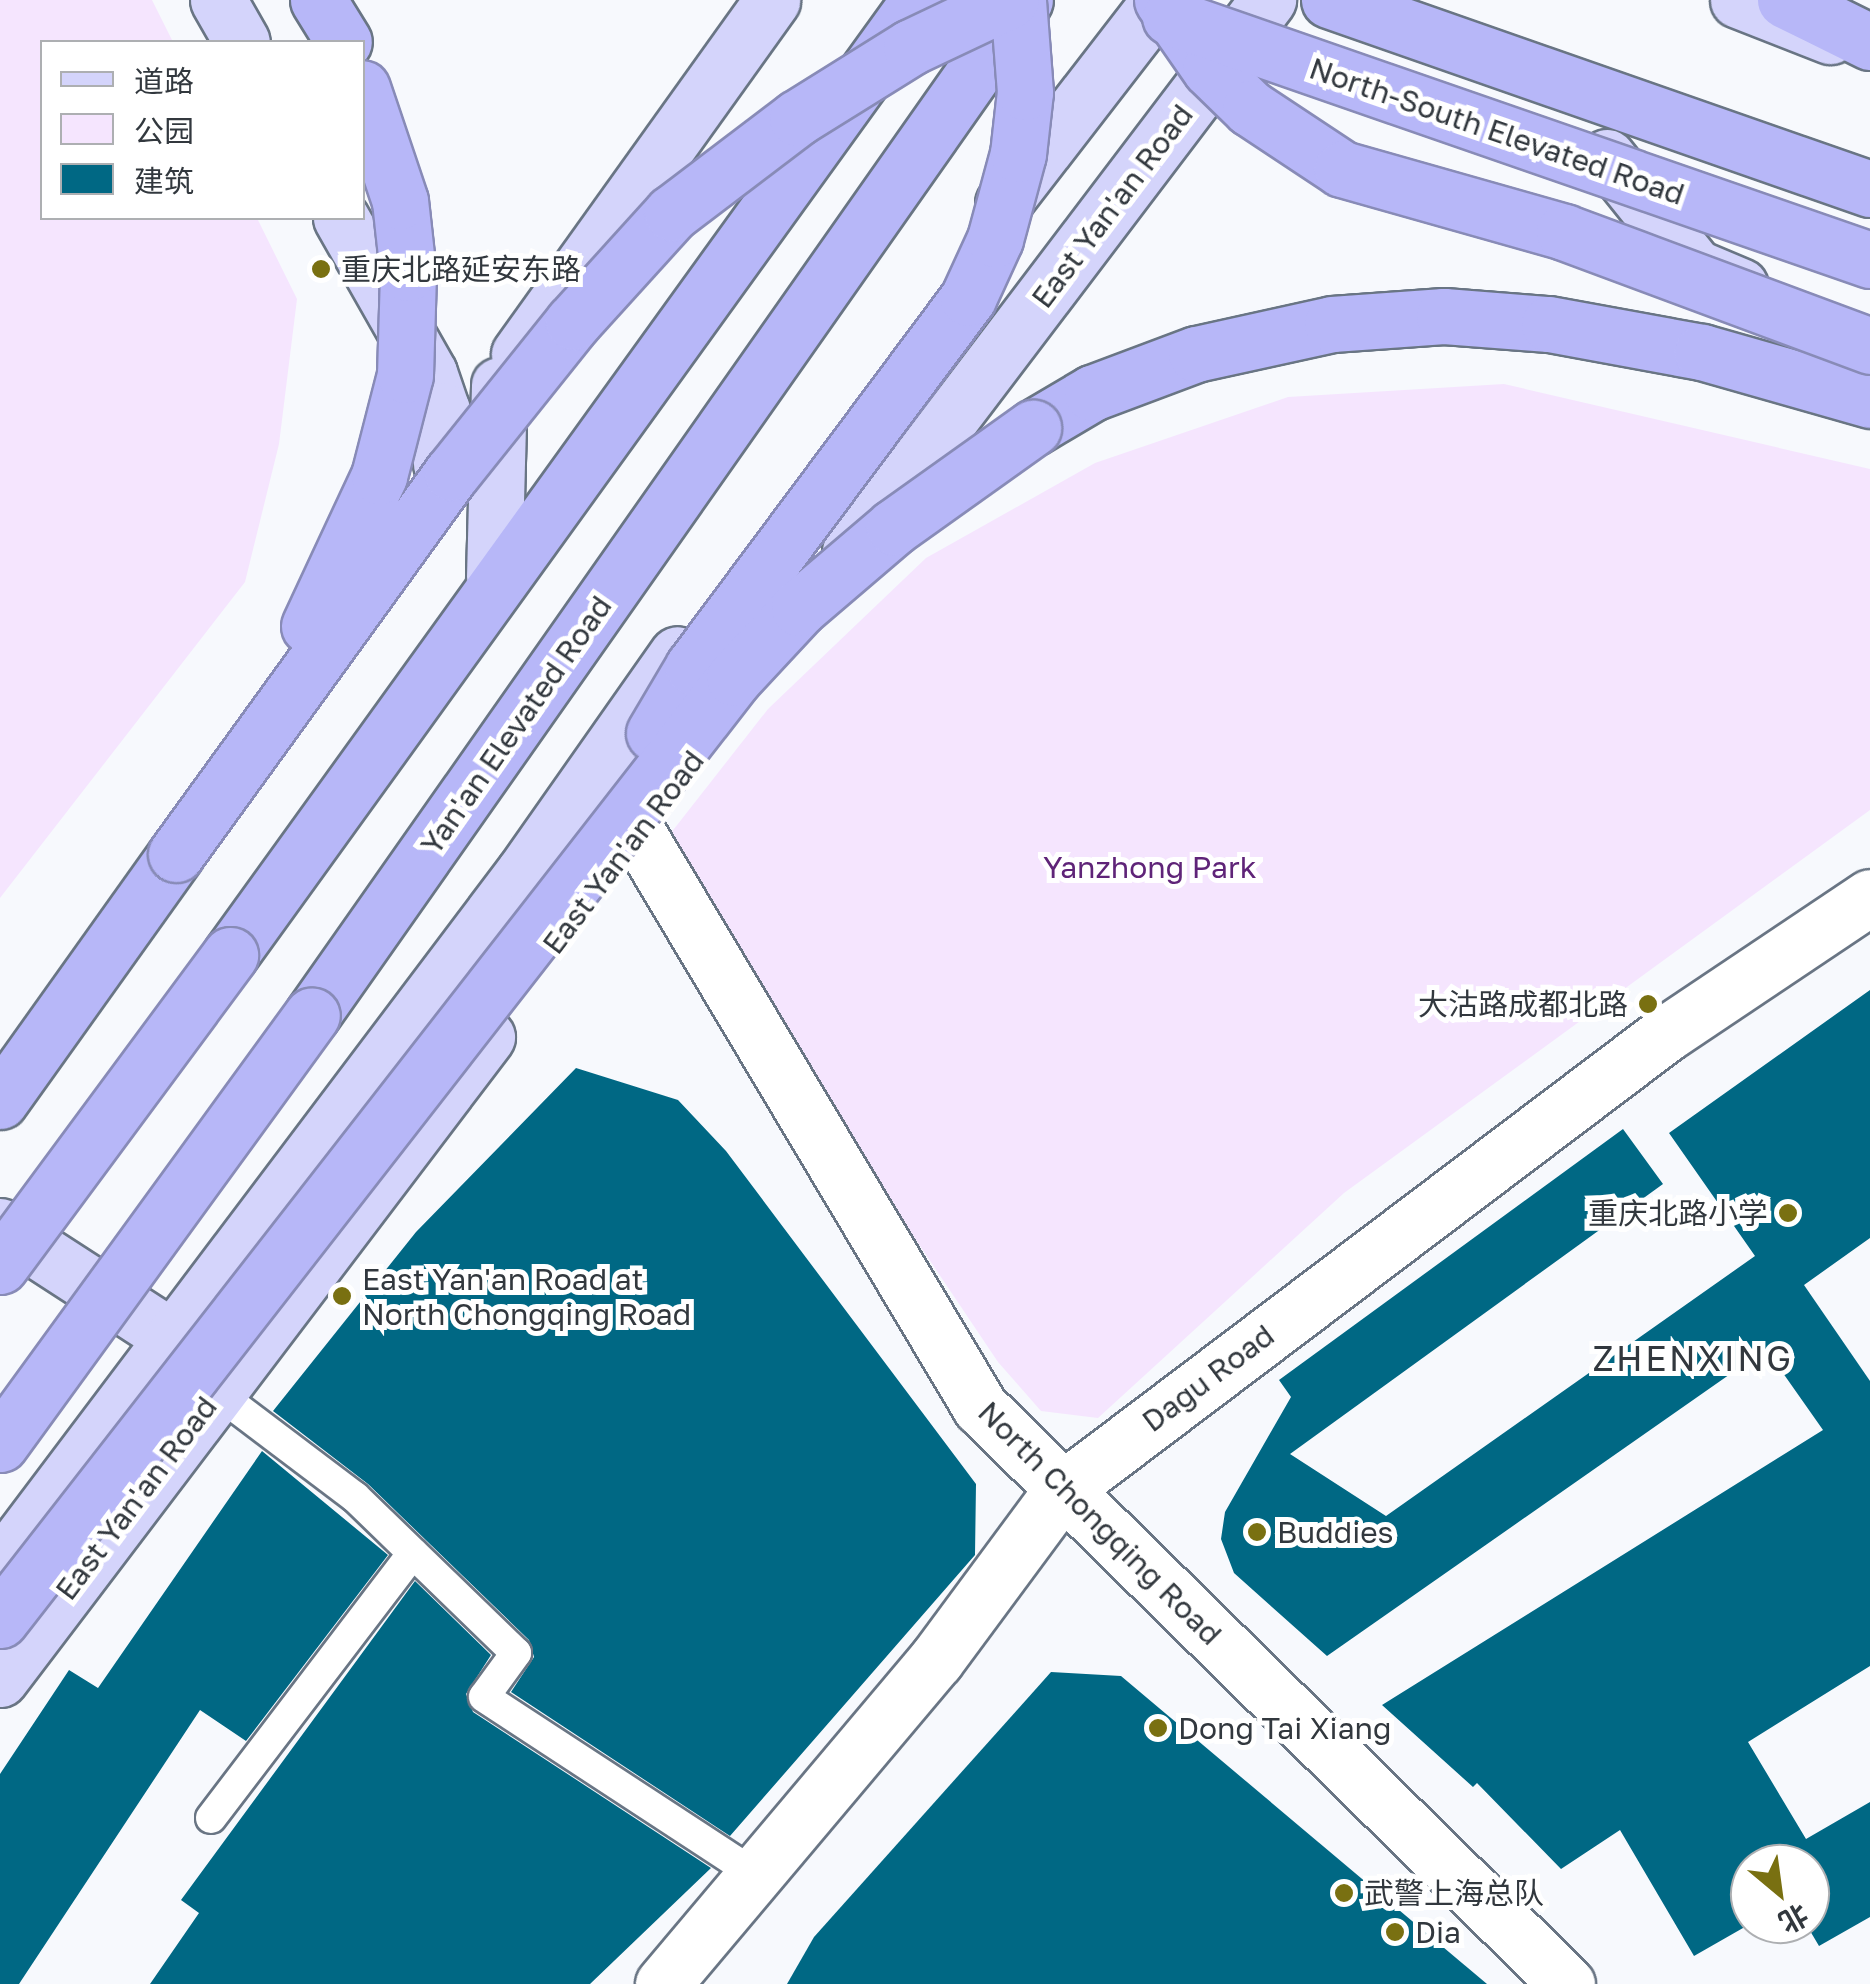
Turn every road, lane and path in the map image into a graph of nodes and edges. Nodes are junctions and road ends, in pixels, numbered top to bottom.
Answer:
1 (218, 0) edge
2 (318, 0) edge
3 (772, 0) edge
4 (894, 0) edge
5 (919, 0) edge
6 (1010, 0) edge
7 (1021, 0) edge
8 (1125, 0) edge
9 (1161, 0) edge
10 (1180, 0) edge
11 (1330, 0) edge
12 (1738, 0) edge
13 (1785, 0) edge
14 (1258, 13) edge
15 (241, 40) edge
16 (343, 40) edge
17 (1870, 42) edge
18 (1870, 52) edge
19 (365, 97) edge
20 (1589, 136) junction
21 (1870, 189) edge
22 (342, 220) edge
23 (1870, 231) edge
24 (1870, 260) edge
25 (1870, 343) edge
26 (500, 380) junction
27 (1870, 400) edge
28 (441, 464) junction
29 (494, 577) junction
30 (620, 733) junction
31 (623, 831) junction
32 (176, 854) junction
33 (524, 872) junction
34 (1870, 897) edge
35 (0, 1093) edge
36 (0, 1102) edge
37 (3, 1244) edge
38 (175, 1339) junction
39 (216, 1392) junction
40 (0, 1444) edge
41 (1062, 1490) junction
42 (413, 1554) junction
43 (0, 1567) edge
44 (0, 1620) edge
45 (0, 1679) edge
46 (211, 1818) dead end
47 (756, 1875) junction
48 (663, 1984) edge
49 (1567, 1984) edge

1 - 15 main road
2 - 16 highway
3 - 26 main road
4 - 29 main road
5 - 37 highway, bridge
6 - 32 highway, bridge
7 - 31 highway, bridge
7 - 40 highway, Yan'an Elevated Road, bridge
8 - 24 highway, North-South Elevated Road, bridge
9 - 25 highway, bridge
9 - 30 main road
10 - 14 main road
11 - 21 highway
12 - 18 main road
13 - 17 highway
14 - 20 main road
14 - 31 main road, East Yan'an Road
19 - 32 highway, bridge
20 - 23 main road
20 - 25 main road
22 - 28 main road
26 - 28 main road
26 - 29 main road
27 - 31 highway, bridge
28 - 35 main road
29 - 37 main road
30 - 31 main road
30 - 33 main road
31 - 33 main road
31 - 39 main road, East Yan'an Road
31 - 41 street, North Chongqing Road
31 - 44 highway, bridge
32 - 36 highway
33 - 38 main road
34 - 41 street, Dagu Road
37 - 38 main road
38 - 43 main road
39 - 42 lane
39 - 45 main road, East Yan'an Road
41 - 47 street, Dagu Road
41 - 49 street, North Chongqing Road
42 - 46 lane
42 - 47 lane
47 - 48 street, Dagu Road

